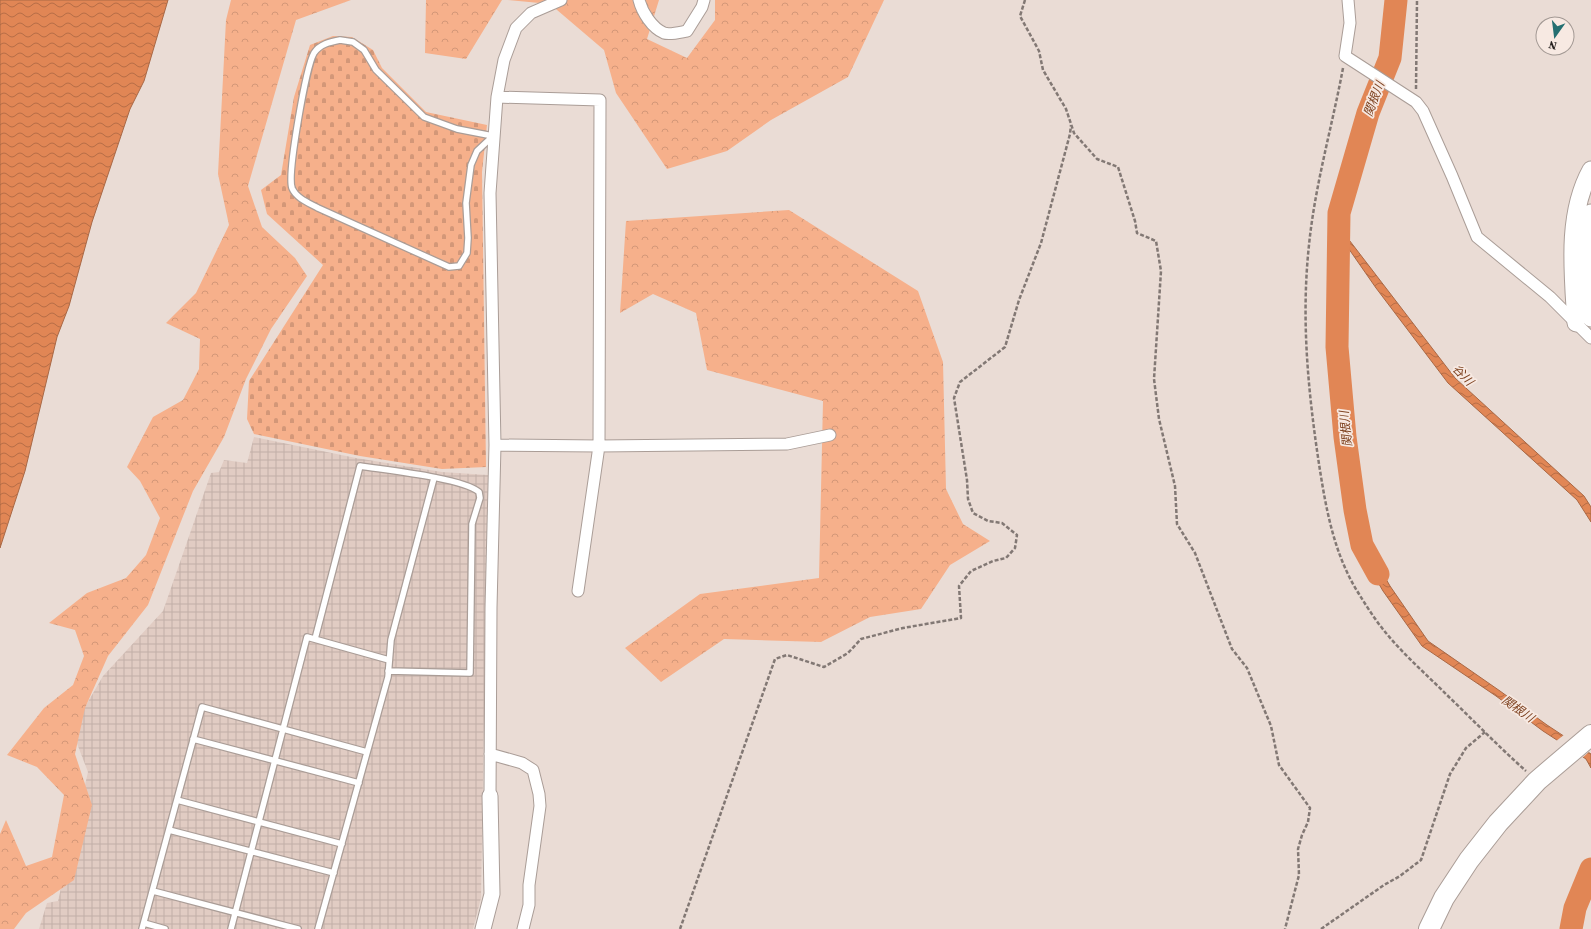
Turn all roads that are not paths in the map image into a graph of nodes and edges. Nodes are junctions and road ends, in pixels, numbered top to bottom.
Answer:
1 (561, 0) edge
2 (639, 0) edge
3 (704, 0) edge
4 (1348, 0) edge
5 (497, 97) junction
6 (494, 136) junction
7 (1591, 170) edge
8 (1591, 213) edge
9 (1583, 321) edge
10 (1591, 338) edge
11 (830, 435) dead end
12 (495, 445) junction
13 (600, 446) junction
14 (434, 478) junction
15 (578, 591) dead end
16 (314, 639) junction
17 (389, 660) junction
18 (388, 671) junction
19 (283, 730) junction
20 (1587, 739) edge
21 (193, 740) junction
22 (367, 752) junction
23 (490, 754) junction
24 (275, 761) junction
25 (359, 783) junction
26 (490, 796) joint
27 (177, 800) junction
28 (259, 822) junction
29 (169, 830) junction
30 (342, 844) junction
31 (251, 852) junction
32 (334, 874) junction
33 (153, 891) junction
34 (235, 912) junction
35 (143, 926) edge
36 (166, 929) edge
37 (231, 929) edge
38 (298, 929) edge
39 (318, 929) edge
40 (483, 929) edge
41 (523, 929) edge
42 (1429, 929) edge

1 - 5 street
2 - 3 street
4 - 9 street
5 - 6 street
5 - 13 street
6 - 6 lane
6 - 12 street
7 - 9 main road
8 - 9 main road
9 - 10 street
11 - 13 street
12 - 13 street
12 - 23 street
13 - 15 street
14 - 16 lane
14 - 17 lane
14 - 18 lane
16 - 17 lane
16 - 19 lane
17 - 18 lane
18 - 22 lane
19 - 21 lane
19 - 22 lane
19 - 24 lane
20 - 42 highway
21 - 24 lane
21 - 27 lane
22 - 25 lane
23 - 26 street
23 - 41 street
24 - 25 lane
24 - 28 lane
25 - 30 lane
26 - 40 street
27 - 28 lane
27 - 29 lane
28 - 30 lane
28 - 31 lane
29 - 31 lane
29 - 33 lane
30 - 32 lane
31 - 32 lane
31 - 34 lane
32 - 39 lane
33 - 34 lane
33 - 35 lane
34 - 37 lane
34 - 38 lane
35 - 36 lane

